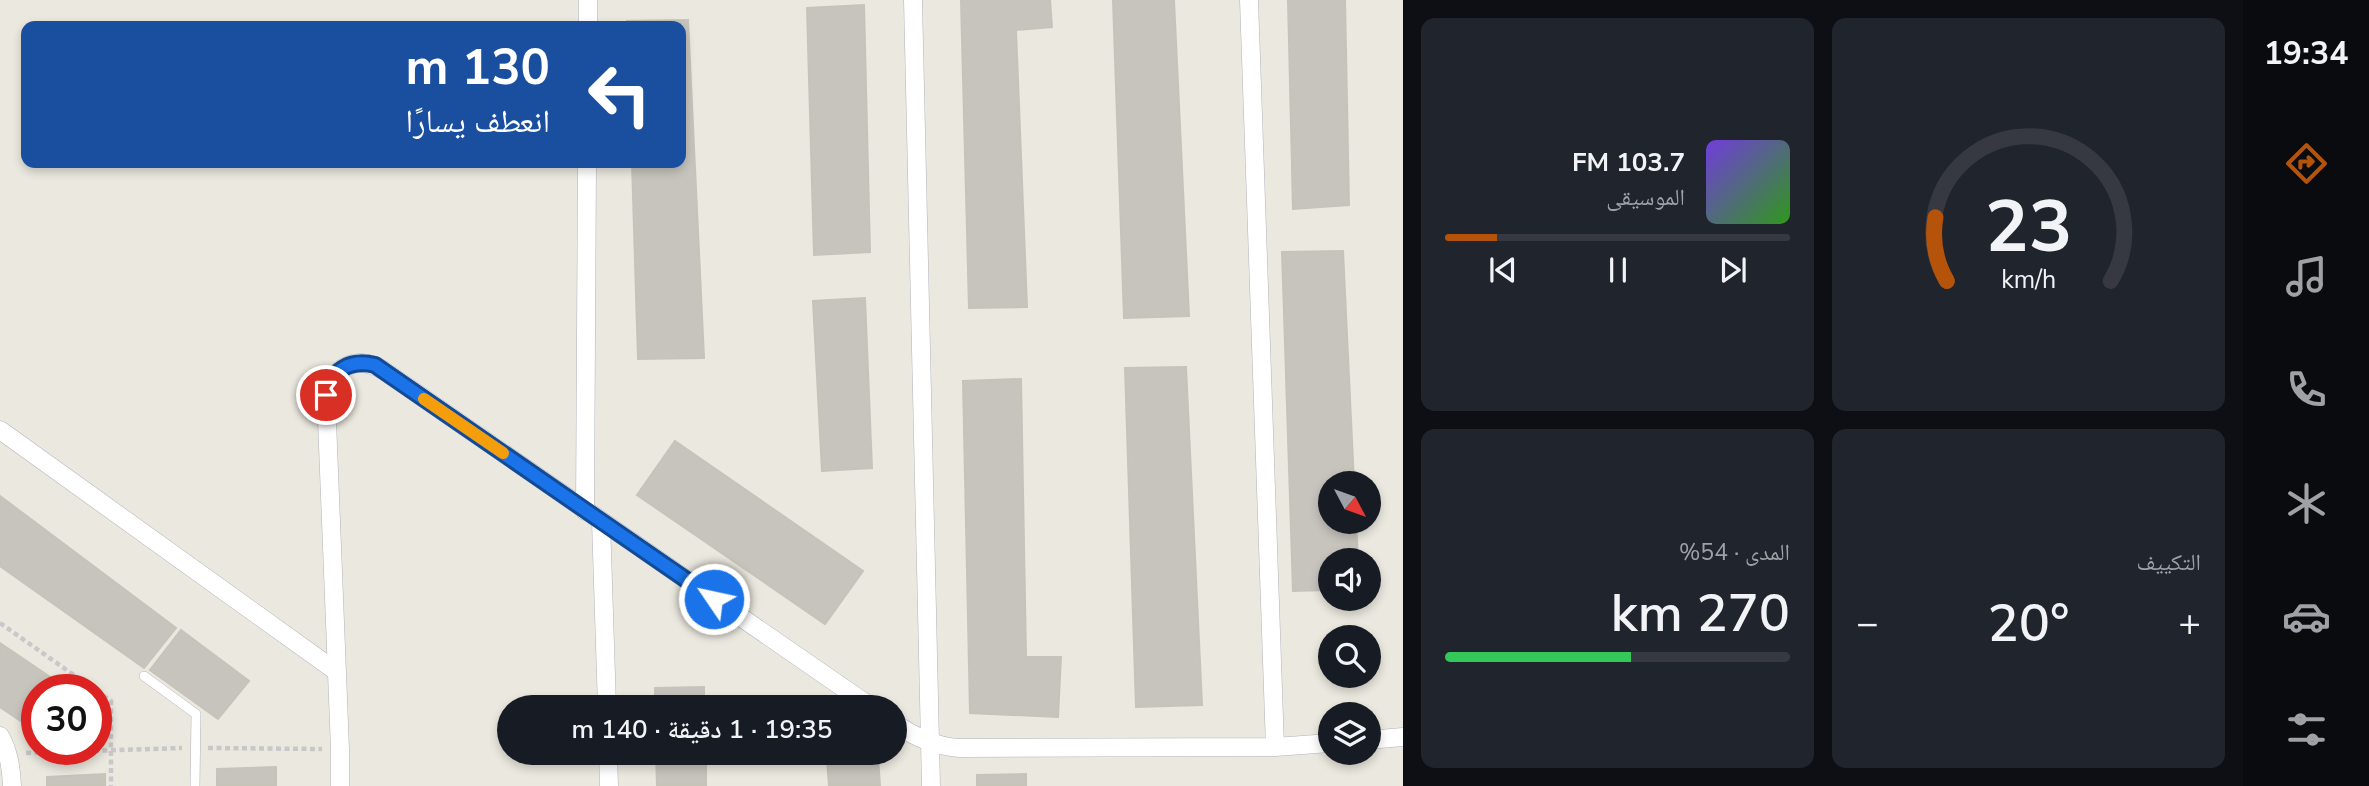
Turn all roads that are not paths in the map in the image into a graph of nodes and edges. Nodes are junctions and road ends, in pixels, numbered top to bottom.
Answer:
1 (588, 0) edge
2 (913, 0) edge
3 (1249, 0) edge
4 (588, 21) edge
5 (587, 168) edge
6 (0, 430) edge
7 (585, 510) junction
8 (601, 522) junction
9 (337, 673) junction
10 (144, 676) dead end
11 (607, 695) edge
12 (853, 695) edge
13 (907, 731) edge
14 (0, 736) edge
15 (1403, 737) edge
16 (1381, 739) edge
17 (931, 744) junction
18 (1318, 744) edge
19 (1275, 747) junction
20 (608, 765) edge
21 (12, 786) edge
22 (195, 786) edge
23 (340, 786) edge
24 (609, 786) edge
25 (932, 786) edge

1 - 4 street
2 - 17 street
3 - 19 street
5 - 7 street
6 - 9 street
7 - 8 street
7 - 9 street
8 - 11 street
8 - 12 street
9 - 23 street
10 - 22 lane
13 - 17 street
14 - 21 street
15 - 16 street
17 - 19 street
17 - 25 street
18 - 19 street
20 - 24 street

